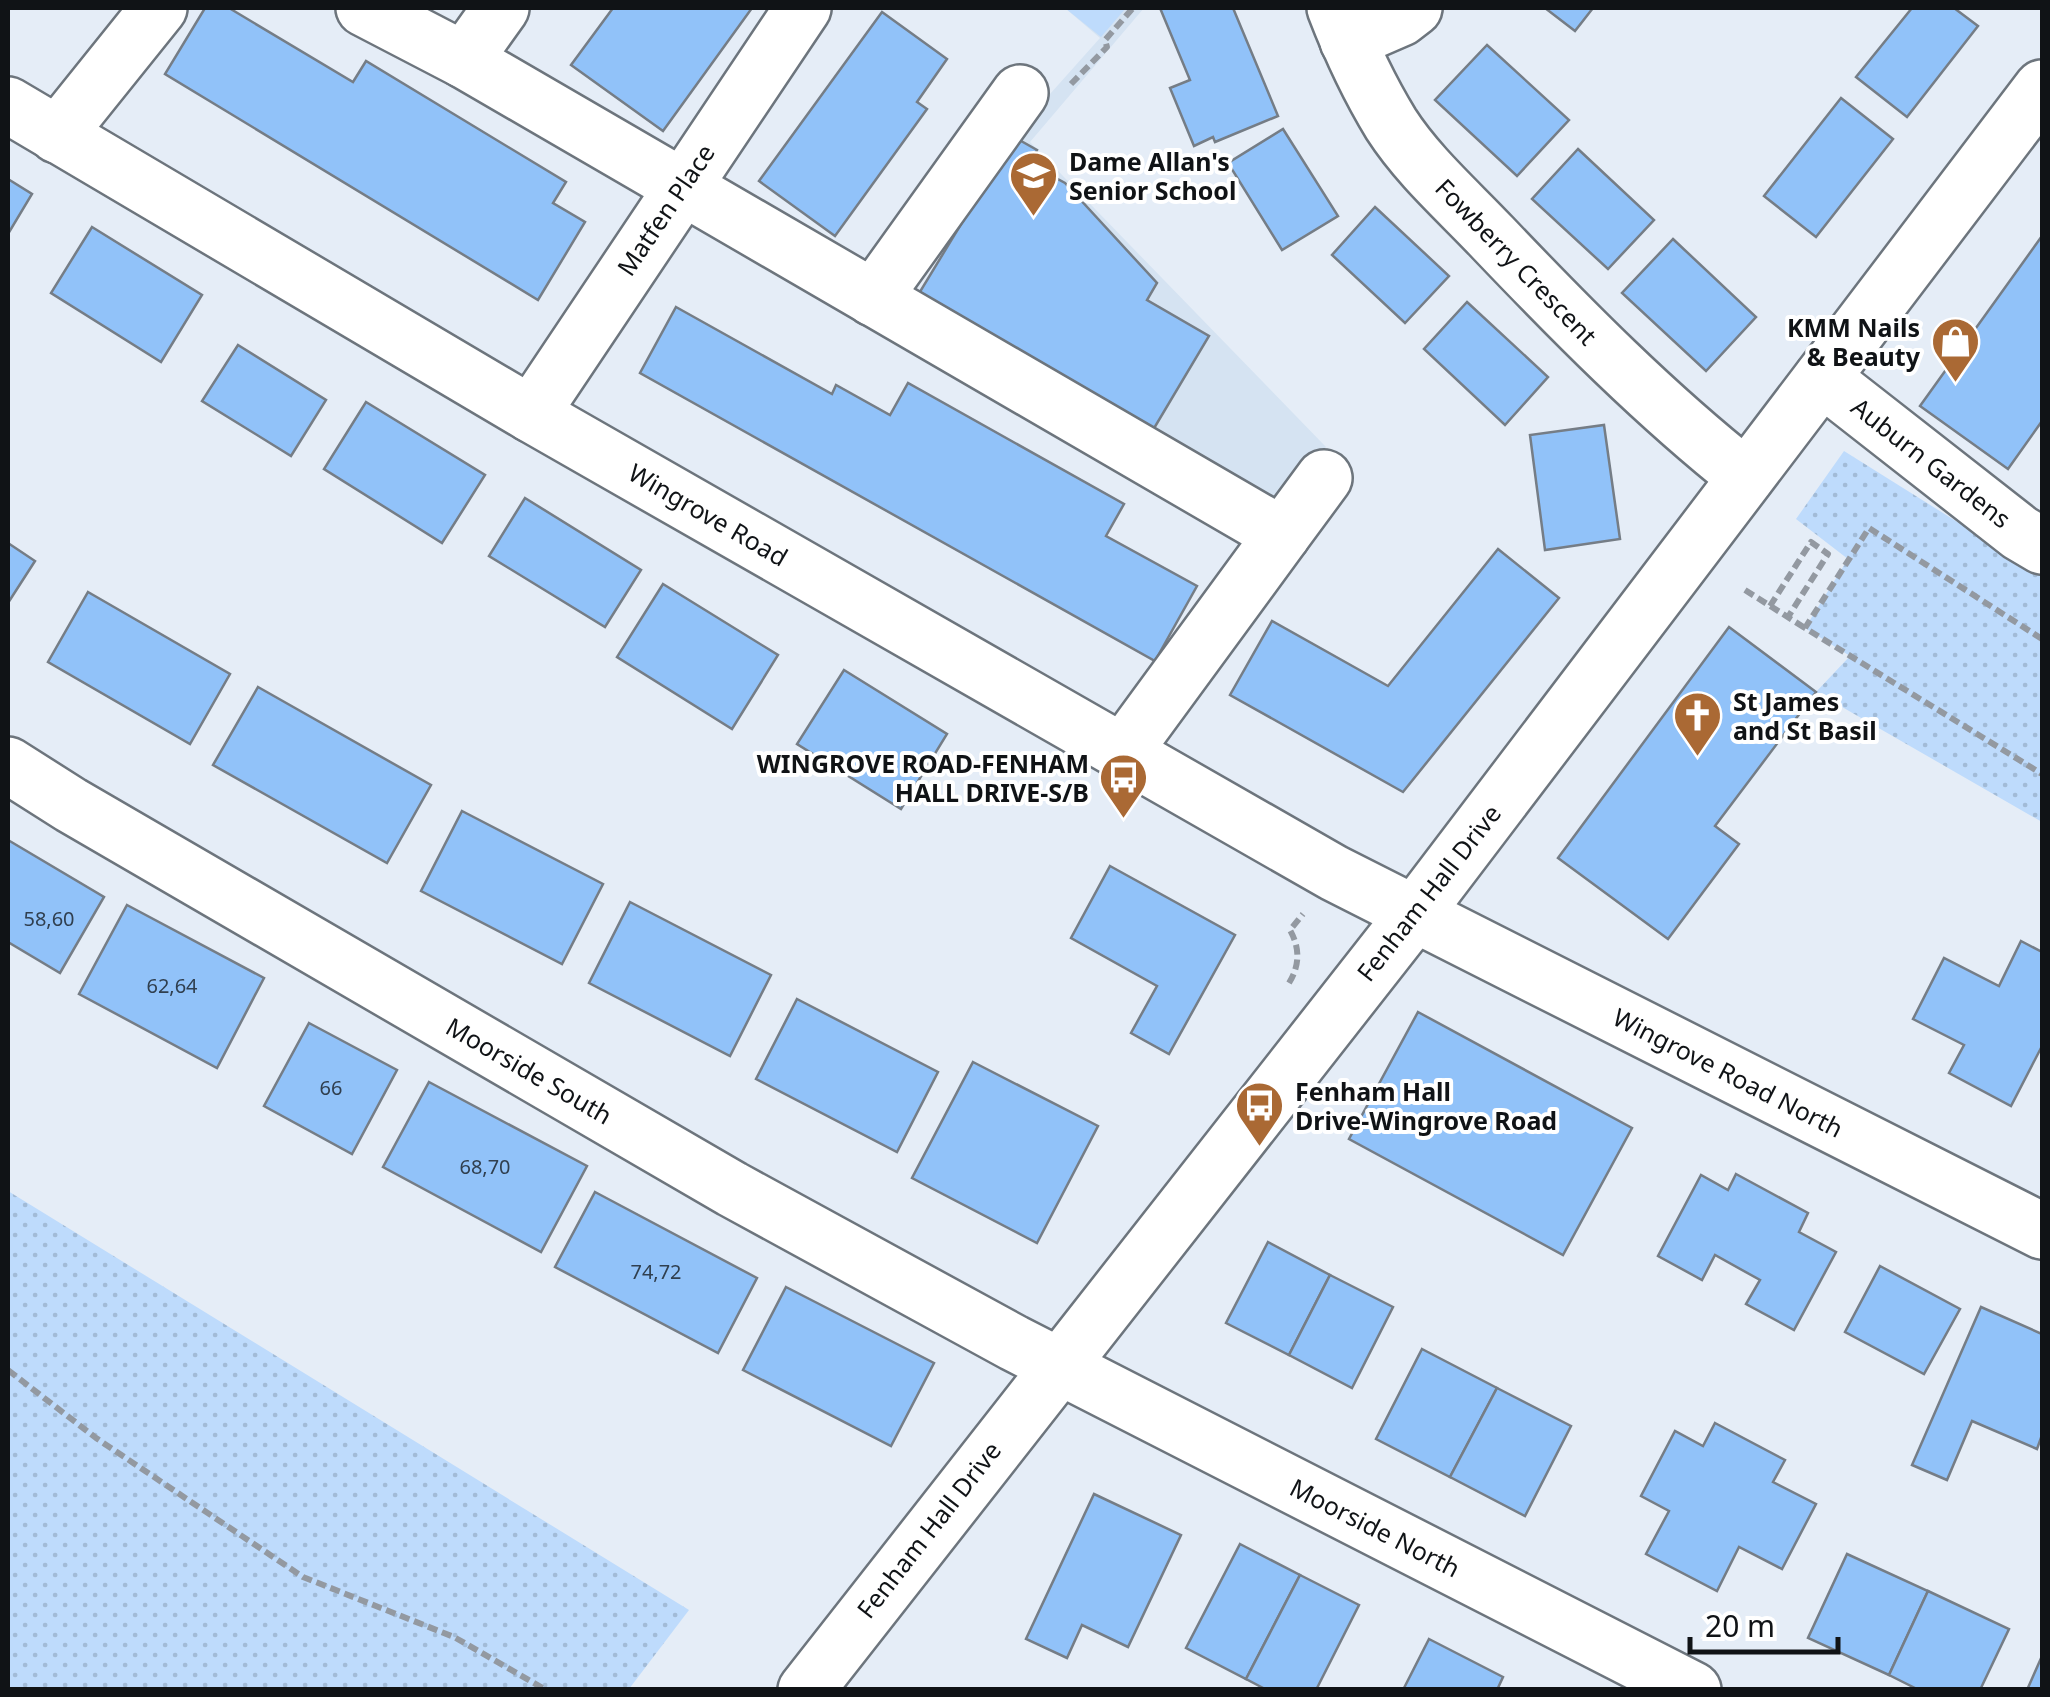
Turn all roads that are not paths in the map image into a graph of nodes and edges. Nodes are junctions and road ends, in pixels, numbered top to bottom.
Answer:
1 (158, 8) edge
2 (364, 8) edge
3 (501, 8) edge
4 (803, 8) edge
5 (1414, 8) edge
6 (1341, 24) edge
7 (464, 60) junction
8 (2042, 88) edge
9 (1039, 94) road end
10 (8, 105) edge
11 (58, 135) junction
12 (680, 188) junction
13 (873, 298) junction
14 (1822, 378) junction
15 (530, 414) junction
16 (1746, 476) junction
17 (1324, 478) dead end
18 (2035, 528) edge
19 (1282, 535) junction
20 (1123, 752) junction
21 (8, 764) edge
22 (1413, 916) junction
23 (2042, 1231) edge
24 (1056, 1366) junction
25 (806, 1690) edge
26 (1693, 1690) edge

1 - 11 street
2 - 7 street
3 - 7 street
4 - 12 street, Matfen Place
5 - 6 street
6 - 16 street, Fowberry Crescent
7 - 12 street
8 - 14 street, Fenham Hall Drive
9 - 13 street
10 - 11 street, Wingrove Road
11 - 15 street, Wingrove Road
12 - 13 street
12 - 15 street, Matfen Place
13 - 19 street
14 - 16 street, Fenham Hall Drive
14 - 18 street, Auburn Gardens
15 - 20 street, Wingrove Road
16 - 22 street, Fenham Hall Drive
17 - 19 street
19 - 20 street
20 - 22 street, Wingrove Road
21 - 24 street, Moorside South
22 - 23 street, Wingrove Road North
22 - 24 street, Fenham Hall Drive
24 - 25 street, Fenham Hall Drive
24 - 26 street, Moorside North

